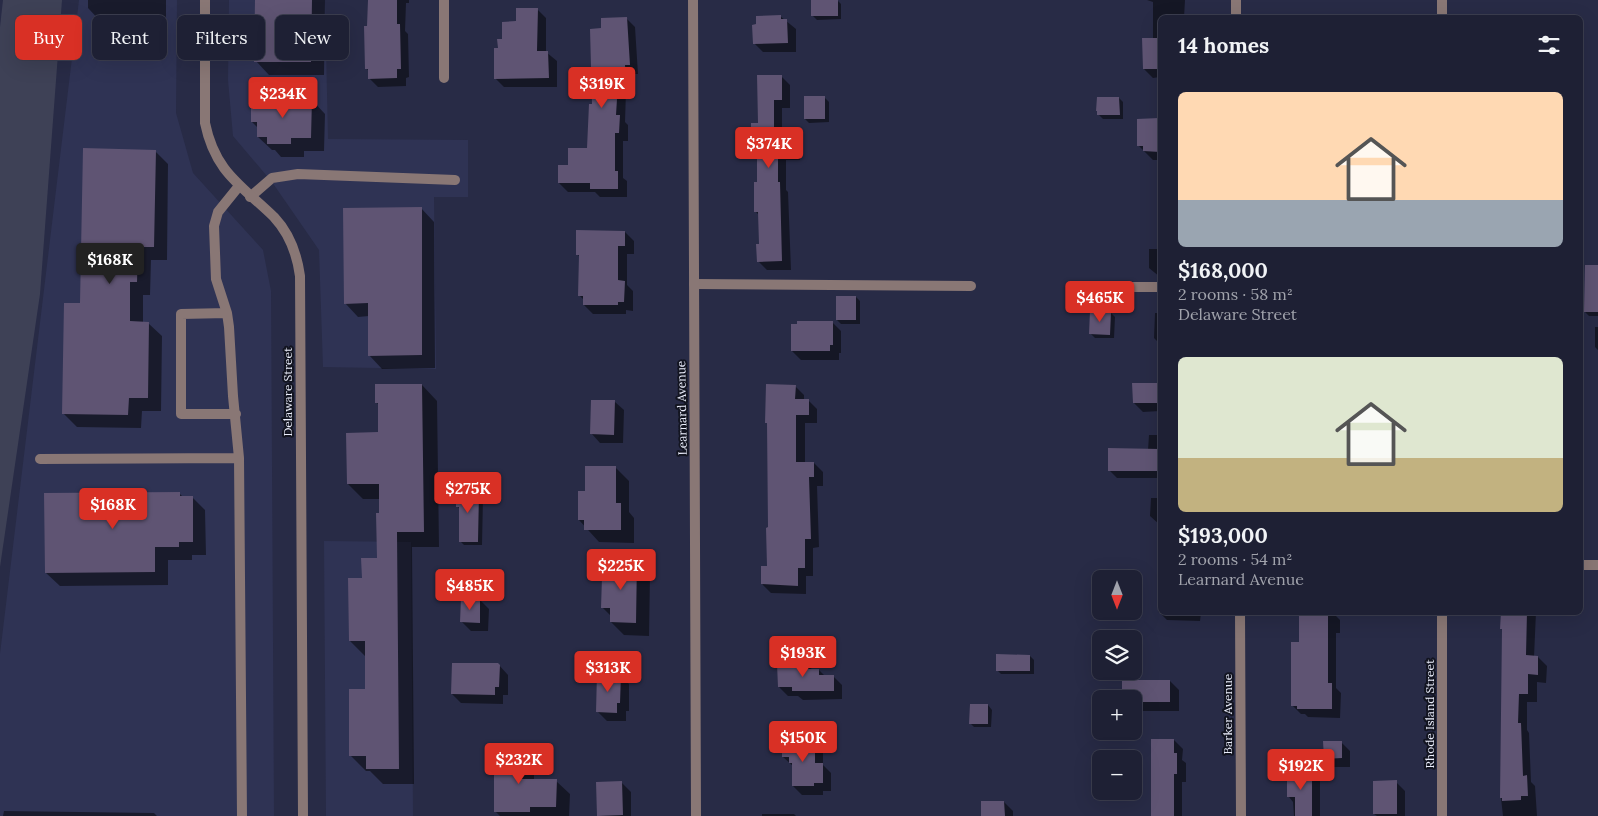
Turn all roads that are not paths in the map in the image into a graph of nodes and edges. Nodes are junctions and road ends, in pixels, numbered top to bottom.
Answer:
1 (205, 0) edge
2 (444, 0) edge
3 (693, 0) edge
4 (1236, 0) edge
5 (1442, 0) edge
6 (1236, 15) edge
7 (1442, 15) edge
8 (444, 78) dead end
9 (455, 180) dead end
10 (239, 186) junction
11 (250, 197) junction
12 (694, 284) junction
13 (971, 286) dead end
14 (1158, 286) edge
15 (1111, 288) dead end
16 (227, 313) junction
17 (236, 414) junction
18 (239, 458) junction
19 (40, 459) dead end
20 (1583, 565) edge
21 (1598, 565) edge
22 (1240, 615) edge
23 (1442, 615) edge
24 (242, 816) edge
25 (303, 816) edge
26 (696, 816) edge
27 (1241, 816) edge
28 (1442, 816) edge

1 - 10 street, Delaware Street
2 - 8 street
3 - 12 street, Learnard Avenue
4 - 6 street
5 - 7 street
9 - 11 street
10 - 11 street, Delaware Street
10 - 16 street
11 - 25 street, Delaware Street
12 - 13 street
12 - 26 street, Learnard Avenue
14 - 15 street
16 - 17 street
16 - 17 street
17 - 18 street
18 - 19 street
18 - 24 street
20 - 21 street
22 - 27 street, Barker Avenue
23 - 28 street, Rhode Island Street

